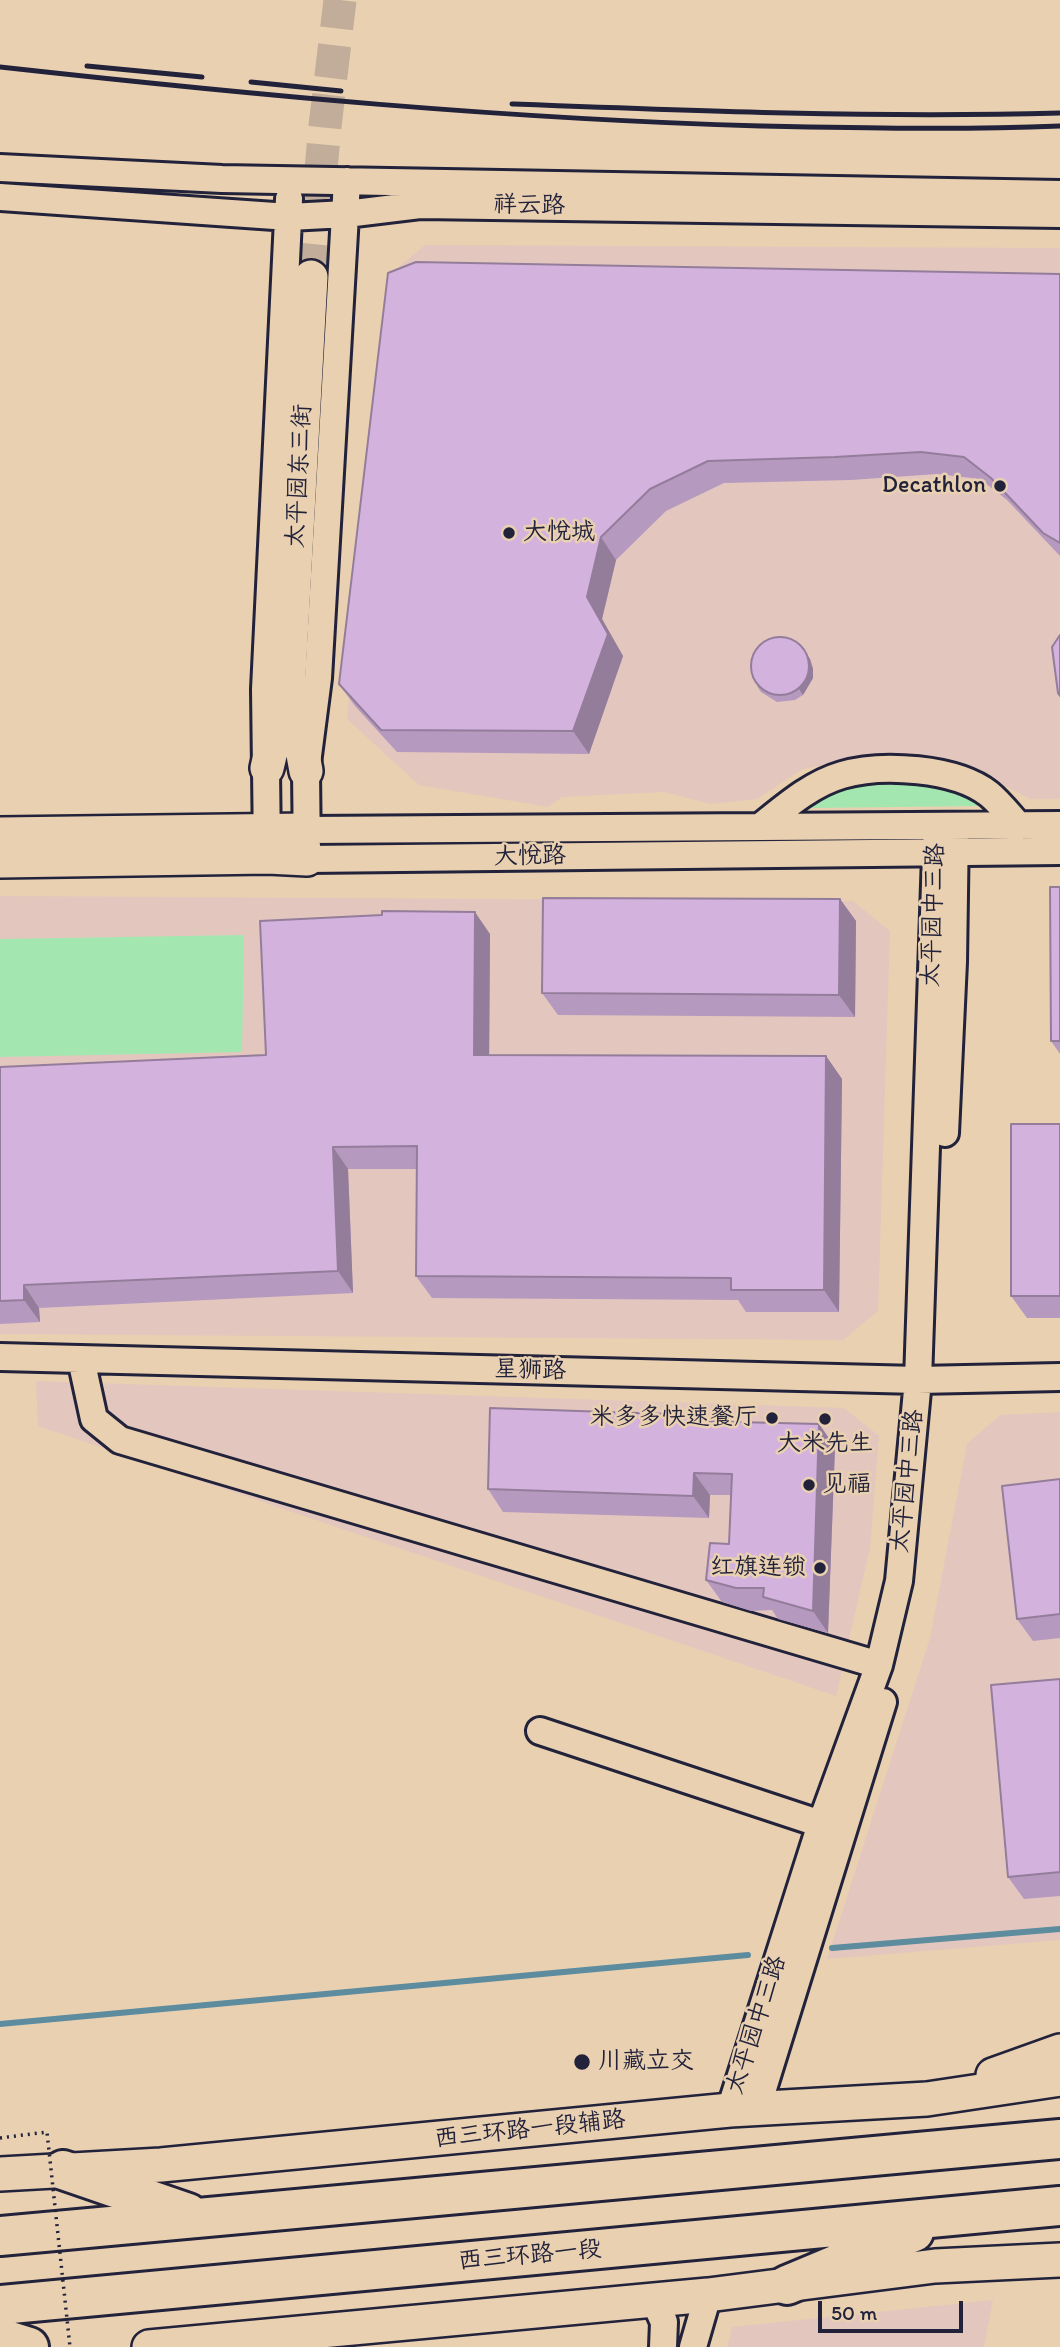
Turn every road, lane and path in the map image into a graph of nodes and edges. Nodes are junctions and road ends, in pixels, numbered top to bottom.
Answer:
1 (0, 168) edge
2 (289, 180) junction
3 (347, 181) junction
4 (1060, 194) edge
5 (0, 197) edge
6 (346, 214) junction
7 (1060, 214) edge
8 (289, 216) junction
9 (313, 274) junction
10 (289, 675) junction
11 (267, 768) junction
12 (306, 771) junction
13 (1060, 825) edge
14 (946, 826) junction
15 (1019, 826) junction
16 (760, 827) junction
17 (0, 834) edge
18 (267, 843) junction
19 (307, 844) junction
20 (1060, 851) edge
21 (946, 853) junction
22 (0, 861) edge
23 (0, 1357) edge
24 (81, 1359) junction
25 (1060, 1377) edge
26 (926, 1380) junction
27 (879, 1665) junction
28 (540, 1731) dead end
29 (821, 1824) junction
30 (1060, 2051) edge
31 (1060, 2079) edge
32 (927, 2099) junction
33 (743, 2109) junction
34 (0, 2138) edge
35 (1060, 2139) edge
36 (63, 2170) junction
37 (0, 2174) edge
38 (1060, 2206) edge
39 (950, 2217) junction
40 (204, 2218) junction
41 (0, 2236) edge
42 (1060, 2260) edge
43 (934, 2266) junction
44 (1060, 2283) edge
45 (787, 2285) junction
46 (708, 2295) junction
47 (654, 2300) junction
48 (0, 2305) edge
49 (0, 2338) edge
50 (257, 2342) edge
51 (29, 2347) edge
52 (70, 2347) edge
53 (149, 2347) edge
54 (663, 2347) edge
55 (693, 2347) edge

1 - 2 street, 祥云路
2 - 3 street, 祥云路
2 - 8 street
3 - 4 street, 祥云路
3 - 6 street
5 - 8 street, 祥云路
6 - 7 street, 祥云路
6 - 8 street, 祥云路
6 - 9 street
8 - 9 street
9 - 10 main road, 太平园东三街
9 - 11 street
9 - 12 street
10 - 11 main road
10 - 12 main road
11 - 18 street
12 - 19 street
13 - 15 street
14 - 15 street
14 - 16 street
14 - 21 street, 太平园中三路
15 - 16 street
16 - 19 street
17 - 18 main road
18 - 19 main road, 大悦路
18 - 22 main road, 大悦路
19 - 21 street, 大悦路
20 - 21 street, 大悦路
21 - 26 street, 太平园中三路
23 - 24 street, 星狮路
24 - 26 street, 星狮路
24 - 27 street
25 - 26 street, 星狮路
26 - 27 street, 太平园中三路
26 - 33 street, 太平园中三路
27 - 29 street, 太平园中三路
28 - 29 street
29 - 33 street, 太平园中三路
30 - 32 main road
31 - 32 main road, 西三环路一段辅路
32 - 33 main road, 西三环路一段辅路
33 - 36 main road, 西三环路一段辅路
34 - 52 path, bridge
35 - 40 highway
36 - 37 main road, 西三环路一段辅路
36 - 40 highway
38 - 39 highway, 西三环路一段
39 - 45 highway
39 - 48 highway, 西三环路一段
40 - 41 highway
42 - 43 main road
43 - 44 main road
43 - 45 main road
45 - 46 main road
46 - 47 main road
46 - 55 street
47 - 50 main road
47 - 54 street
49 - 51 highway
50 - 53 main road

